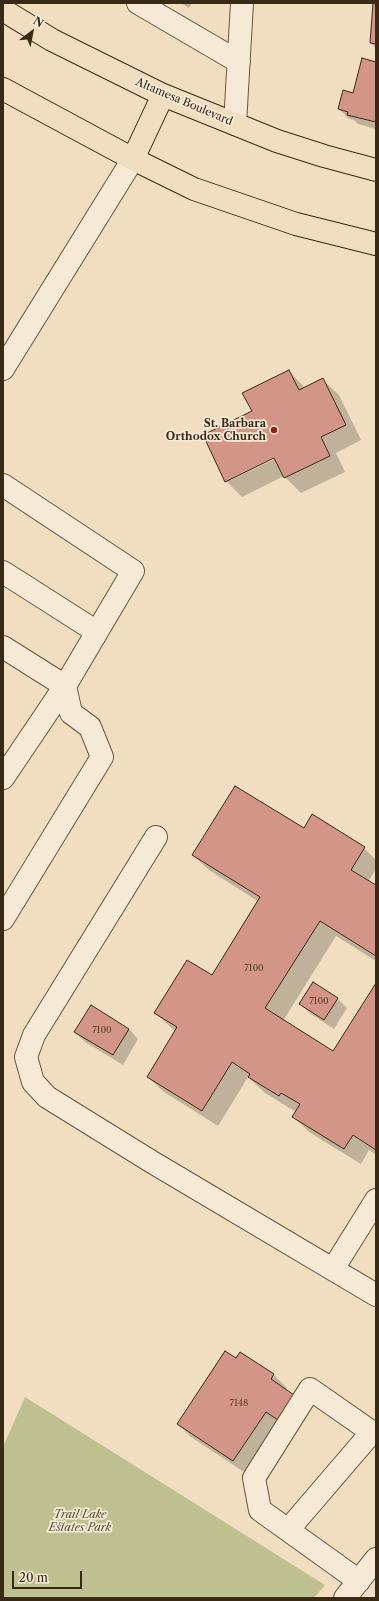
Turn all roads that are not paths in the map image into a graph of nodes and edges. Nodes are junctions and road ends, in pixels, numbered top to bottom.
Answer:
1 (138, 3) edge
2 (242, 3) edge
3 (3, 10) edge
4 (239, 62) junction
5 (3, 89) edge
6 (162, 95) junction
7 (236, 124) junction
8 (133, 159) junction
9 (376, 170) edge
10 (376, 244) edge
11 (3, 369) edge
12 (3, 485) edge
13 (3, 572) edge
14 (97, 632) junction
15 (3, 647) edge
16 (65, 686) junction
17 (3, 778) edge
18 (156, 837) dead end
19 (3, 919) edge
20 (376, 1200) edge
21 (333, 1269) junction
22 (376, 1295) edge
23 (374, 1433) edge
24 (288, 1530) junction
25 (376, 1559) edge
26 (359, 1581) junction
27 (345, 1598) edge

1 - 4 street
2 - 4 street
3 - 6 main road, Altamesa Boulevard
4 - 7 street
5 - 8 main road
6 - 7 main road, Altamesa Boulevard
6 - 8 main road
7 - 9 main road, Altamesa Boulevard
8 - 10 main road
8 - 11 street
12 - 14 street
13 - 14 street
14 - 16 street
15 - 16 street
16 - 17 street
16 - 19 street
18 - 21 street
20 - 21 street
21 - 22 street
23 - 24 street
23 - 24 street
24 - 26 street
25 - 26 street
26 - 27 street

